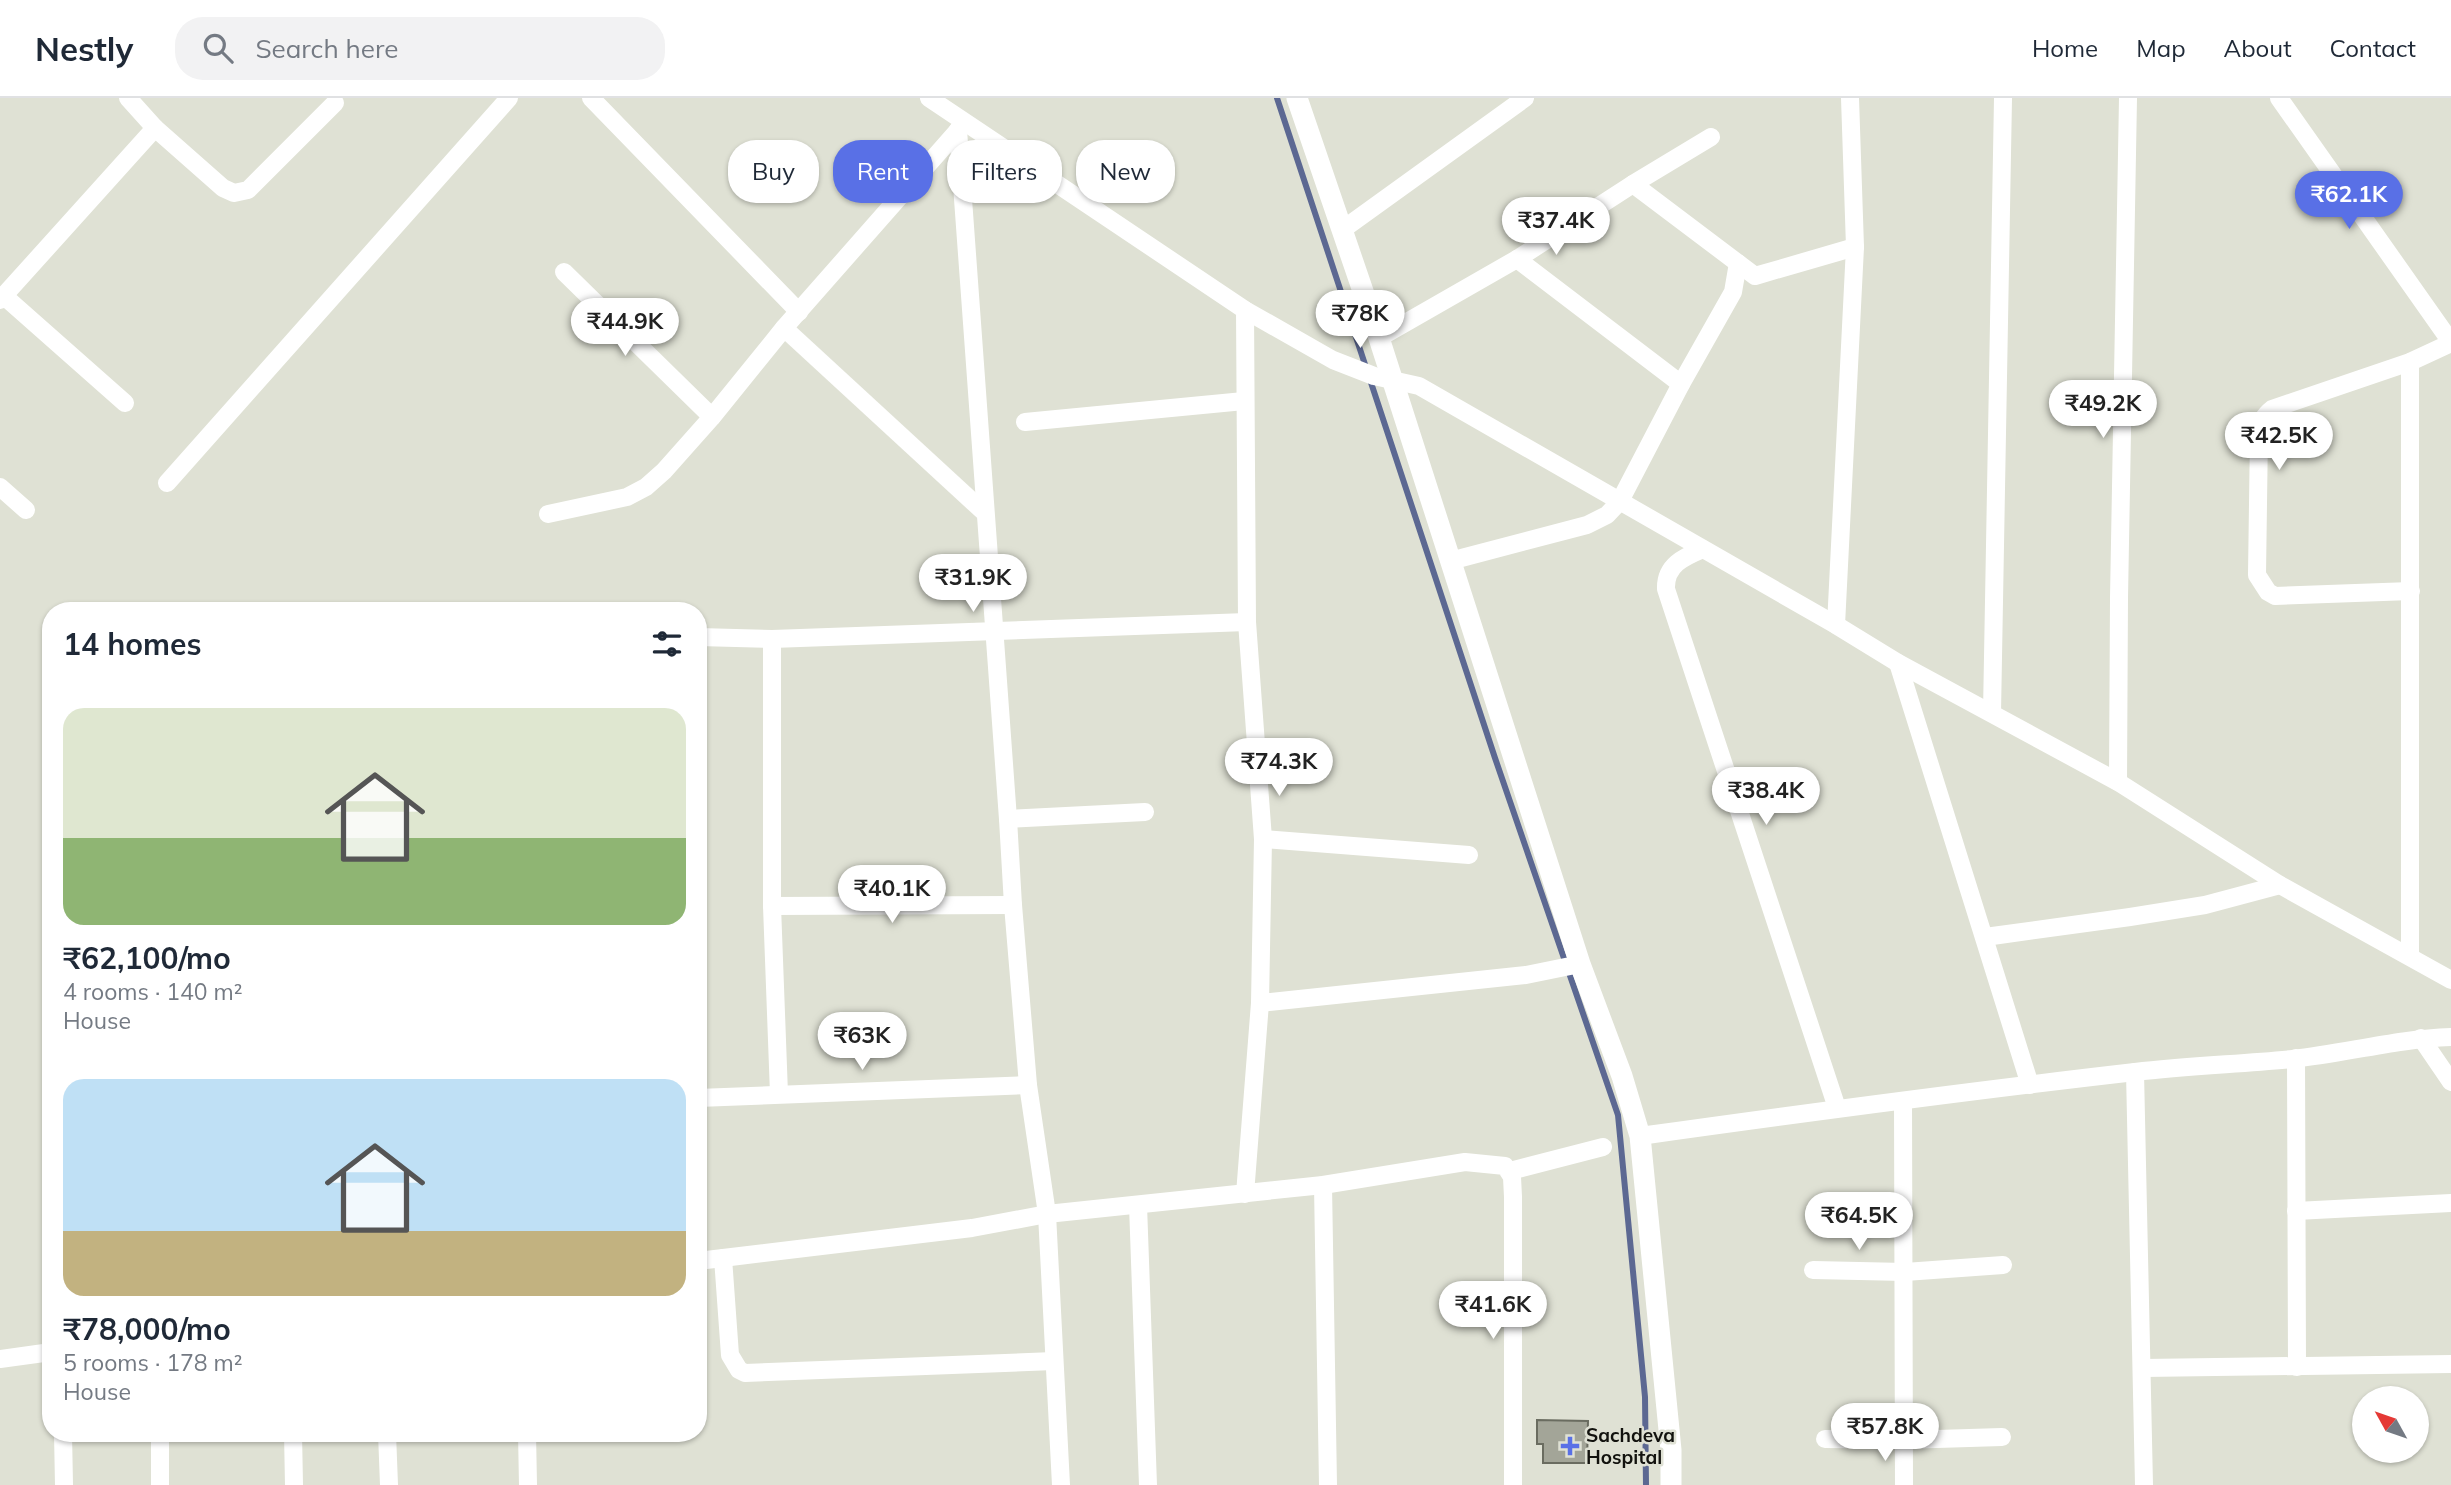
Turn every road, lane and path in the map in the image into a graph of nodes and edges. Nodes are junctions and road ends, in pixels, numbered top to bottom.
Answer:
1 (128, 98) edge
2 (509, 98) edge
3 (591, 98) edge
4 (929, 98) edge
5 (1297, 98) edge
6 (1525, 98) edge
7 (1850, 98) edge
8 (2003, 98) edge
9 (2128, 98) edge
10 (2279, 98) edge
11 (335, 103) dead end
12 (961, 127) junction
13 (155, 128) junction
14 (1711, 137) dead end
15 (1633, 184) junction
16 (1342, 230) junction
17 (1855, 247) junction
18 (1517, 259) junction
19 (1738, 263) junction
20 (564, 272) dead end
21 (2, 298) edge
22 (1245, 310) junction
23 (799, 312) junction
24 (784, 328) junction
25 (1379, 338) junction
26 (2451, 343) edge
27 (2410, 362) junction
28 (1382, 377) junction
29 (1681, 384) junction
30 (1244, 401) junction
31 (125, 403) dead end
32 (712, 416) junction
33 (1025, 422) dead end
34 (167, 483) dead end
35 (0, 487) edge
36 (1620, 501) junction
37 (26, 510) dead end
38 (985, 513) junction
39 (548, 514) dead end
40 (1703, 548) junction
41 (1450, 561) junction
42 (2411, 591) junction
43 (1247, 622) junction
44 (1836, 625) junction
45 (995, 632) junction
46 (707, 637) edge
47 (772, 639) junction
48 (1898, 663) junction
49 (1992, 713) junction
50 (2119, 782) junction
51 (1145, 812) dead end
52 (1008, 818) junction
53 (1263, 839) junction
54 (1469, 855) dead end
55 (2280, 885) junction
56 (1013, 905) junction
57 (772, 906) junction
58 (1985, 937) junction
59 (2410, 955) junction
60 (1575, 965) junction
61 (2451, 980) edge
62 (1260, 1003) junction
63 (2451, 1037) edge
64 (2421, 1038) junction
65 (2296, 1058) junction
66 (2135, 1072) junction
67 (2451, 1082) edge
68 (2030, 1085) junction
69 (1028, 1086) junction
70 (779, 1094) junction
71 (707, 1098) edge
72 (1903, 1102) junction
73 (1837, 1108) junction
74 (1640, 1136) junction
75 (1603, 1147) dead end
76 (1510, 1171) junction
77 (1323, 1185) junction
78 (1245, 1194) junction
79 (2451, 1203) edge
80 (1138, 1205) junction
81 (2295, 1211) junction
82 (1047, 1214) junction
83 (723, 1258) junction
84 (707, 1260) edge
85 (2003, 1265) dead end
86 (1813, 1270) dead end
87 (1905, 1272) junction
88 (42, 1353) edge
89 (0, 1359) edge
90 (1054, 1361) junction
91 (2451, 1364) edge
92 (2297, 1367) junction
93 (2143, 1368) junction
94 (2002, 1437) dead end
95 (1825, 1439) dead end
96 (1904, 1440) junction
97 (63, 1442) edge
98 (160, 1442) edge
99 (293, 1442) edge
100 (387, 1442) edge
101 (527, 1442) edge
102 (64, 1485) edge
103 (160, 1485) edge
104 (294, 1485) edge
105 (389, 1485) edge
106 (528, 1485) edge
107 (1061, 1485) edge
108 (1148, 1485) edge
109 (1328, 1485) edge
110 (1513, 1485) edge
111 (1671, 1485) edge
112 (1904, 1485) edge
113 (2144, 1485) edge

1 - 13 street
2 - 34 street
3 - 23 street
4 - 12 street
5 - 16 street
6 - 16 street
7 - 17 street
8 - 49 street
9 - 50 street
10 - 26 street
11 - 13 street
12 - 22 street
12 - 23 street
12 - 38 street
13 - 21 street
14 - 15 street
15 - 18 street
15 - 19 street
16 - 25 street
17 - 19 street
17 - 44 street
18 - 25 street
18 - 29 street
19 - 29 street
20 - 32 street
21 - 31 street
22 - 28 street
22 - 30 street
23 - 24 street
24 - 32 street
24 - 38 street
25 - 28 street
26 - 27 street
27 - 42 street
27 - 42 street
28 - 36 street
28 - 41 street
29 - 36 street
30 - 33 street
30 - 43 street
32 - 39 street
35 - 37 street
36 - 40 street
36 - 41 street
38 - 45 street
40 - 44 street
40 - 73 street
41 - 60 street
42 - 59 street
43 - 45 street
43 - 53 street
44 - 48 street
45 - 47 street
45 - 52 street
46 - 47 street
47 - 57 street
48 - 49 street
48 - 58 street
49 - 50 street
50 - 55 street
51 - 52 street
52 - 56 street
53 - 54 street
53 - 62 street
55 - 58 street
55 - 59 street
56 - 57 street
56 - 69 street
57 - 70 street
58 - 68 street
59 - 61 street
60 - 62 street
60 - 74 street
62 - 78 street
63 - 64 street
64 - 65 street
64 - 67 street
65 - 66 street
65 - 81 street
66 - 68 street
66 - 93 street
68 - 72 street
69 - 70 street
69 - 82 street
70 - 71 street
72 - 73 street
72 - 87 street
73 - 74 street
74 - 111 street
75 - 76 street
76 - 77 street
76 - 110 street
77 - 78 street
77 - 109 street
78 - 80 street
79 - 81 street
80 - 82 street
80 - 108 street
81 - 92 street
82 - 83 street
82 - 90 street
83 - 84 street
83 - 90 street
85 - 87 street
86 - 87 street
87 - 96 street
88 - 89 street
90 - 107 street
91 - 92 street
92 - 93 street
93 - 113 street
94 - 96 street
95 - 96 street
96 - 112 street
97 - 102 street
98 - 103 street
99 - 104 street
100 - 105 street
101 - 106 street

